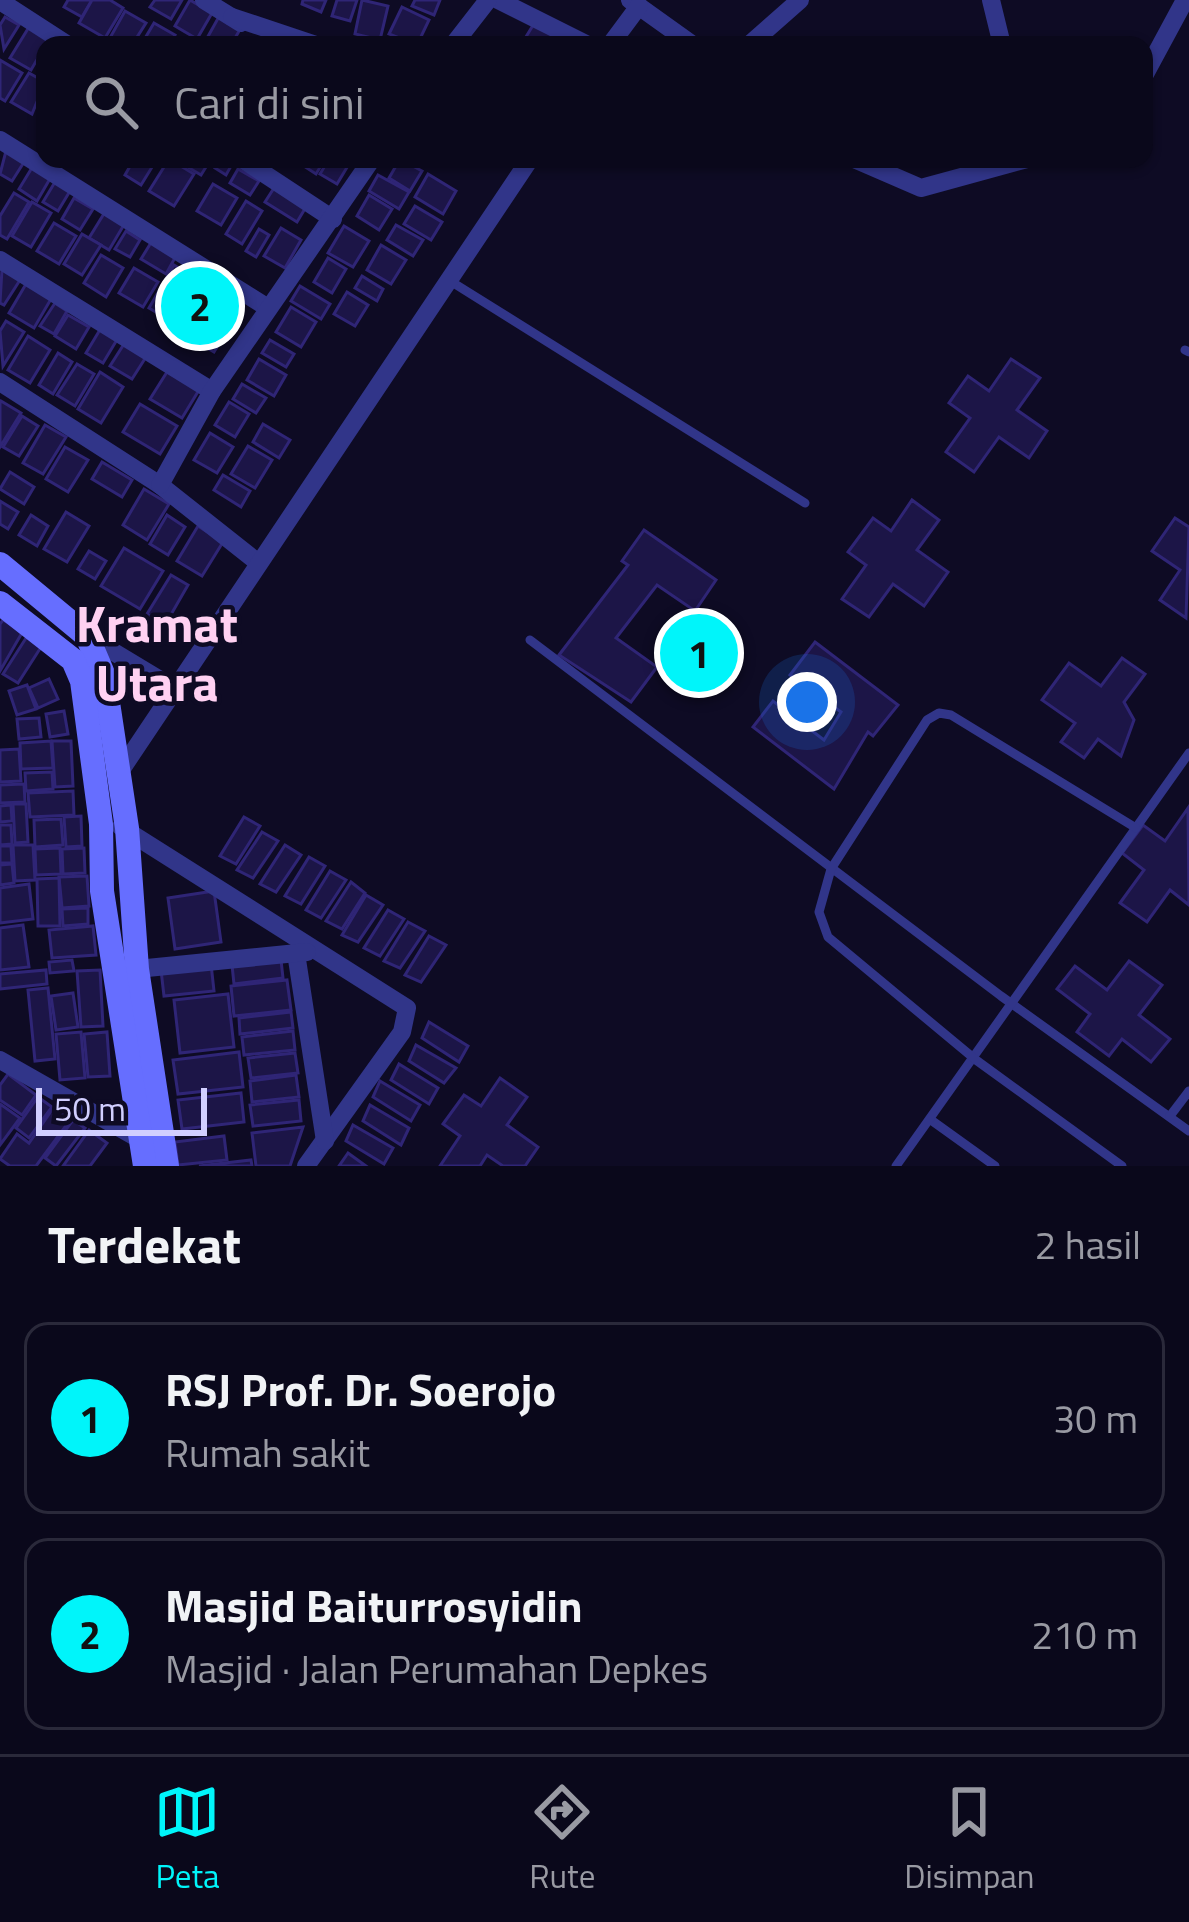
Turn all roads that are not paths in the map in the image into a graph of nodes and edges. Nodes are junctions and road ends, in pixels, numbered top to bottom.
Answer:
1 (488, 0) edge
2 (498, 0) edge
3 (800, 0) edge
4 (991, 0) edge
5 (1185, 0) edge
6 (0, 1) edge
7 (634, 3) edge
8 (216, 6) edge
9 (54, 36) edge
10 (263, 36) edge
11 (293, 36) edge
12 (460, 36) edge
13 (570, 36) edge
14 (615, 36) edge
15 (680, 36) edge
16 (759, 36) edge
17 (1000, 36) edge
18 (1153, 59) edge
19 (0, 140) edge
20 (36, 163) edge
21 (45, 168) edge
22 (256, 168) edge
23 (366, 168) edge
24 (524, 168) edge
25 (875, 168) edge
26 (994, 168) edge
27 (333, 218) junction
28 (0, 260) edge
29 (447, 279) junction
30 (268, 308) junction
31 (0, 382) edge
32 (212, 391) junction
33 (160, 485) junction
34 (805, 503) dead end
35 (256, 561) junction
36 (0, 564) edge
37 (0, 603) edge
38 (87, 636) junction
39 (530, 640) dead end
40 (175, 689) junction
41 (1189, 753) edge
42 (119, 772) junction
43 (101, 824) junction
44 (128, 828) junction
45 (1136, 828) junction
46 (832, 869) junction
47 (324, 951) junction
48 (296, 953) junction
49 (136, 970) junction
50 (1012, 1003) junction
51 (0, 1060) edge
52 (976, 1060) junction
53 (1189, 1091) edge
54 (1170, 1116) junction
55 (931, 1120) junction
56 (1189, 1131) edge
57 (140, 1139) junction
58 (325, 1141) junction
59 (145, 1166) edge
60 (167, 1166) edge
61 (306, 1166) edge
62 (896, 1166) edge
63 (994, 1166) edge
64 (1122, 1166) edge

1 - 12 street
2 - 13 street
3 - 16 street
4 - 17 street
5 - 18 street
6 - 9 street
7 - 14 street
7 - 15 street
8 - 10 street
8 - 11 street
19 - 20 street
21 - 30 street
22 - 27 street
23 - 27 street
24 - 29 street
25 - 26 street
27 - 30 street
28 - 32 street
29 - 34 lane
29 - 35 street
30 - 32 street
31 - 33 street
32 - 33 street
33 - 35 street
35 - 40 street
36 - 38 street
37 - 43 street
38 - 40 street
38 - 42 street
39 - 46 lane
40 - 42 street
41 - 45 lane
42 - 44 street
43 - 44 street
43 - 57 street
44 - 47 street
44 - 49 street
45 - 46 lane
45 - 50 lane
46 - 50 lane
46 - 52 lane
47 - 48 street
47 - 58 street
48 - 49 street
48 - 58 street
49 - 60 street
50 - 52 lane
50 - 54 lane
51 - 57 street
52 - 55 lane
52 - 64 lane
53 - 54 lane
54 - 56 lane
55 - 62 lane
55 - 63 lane
57 - 59 street
58 - 61 street

